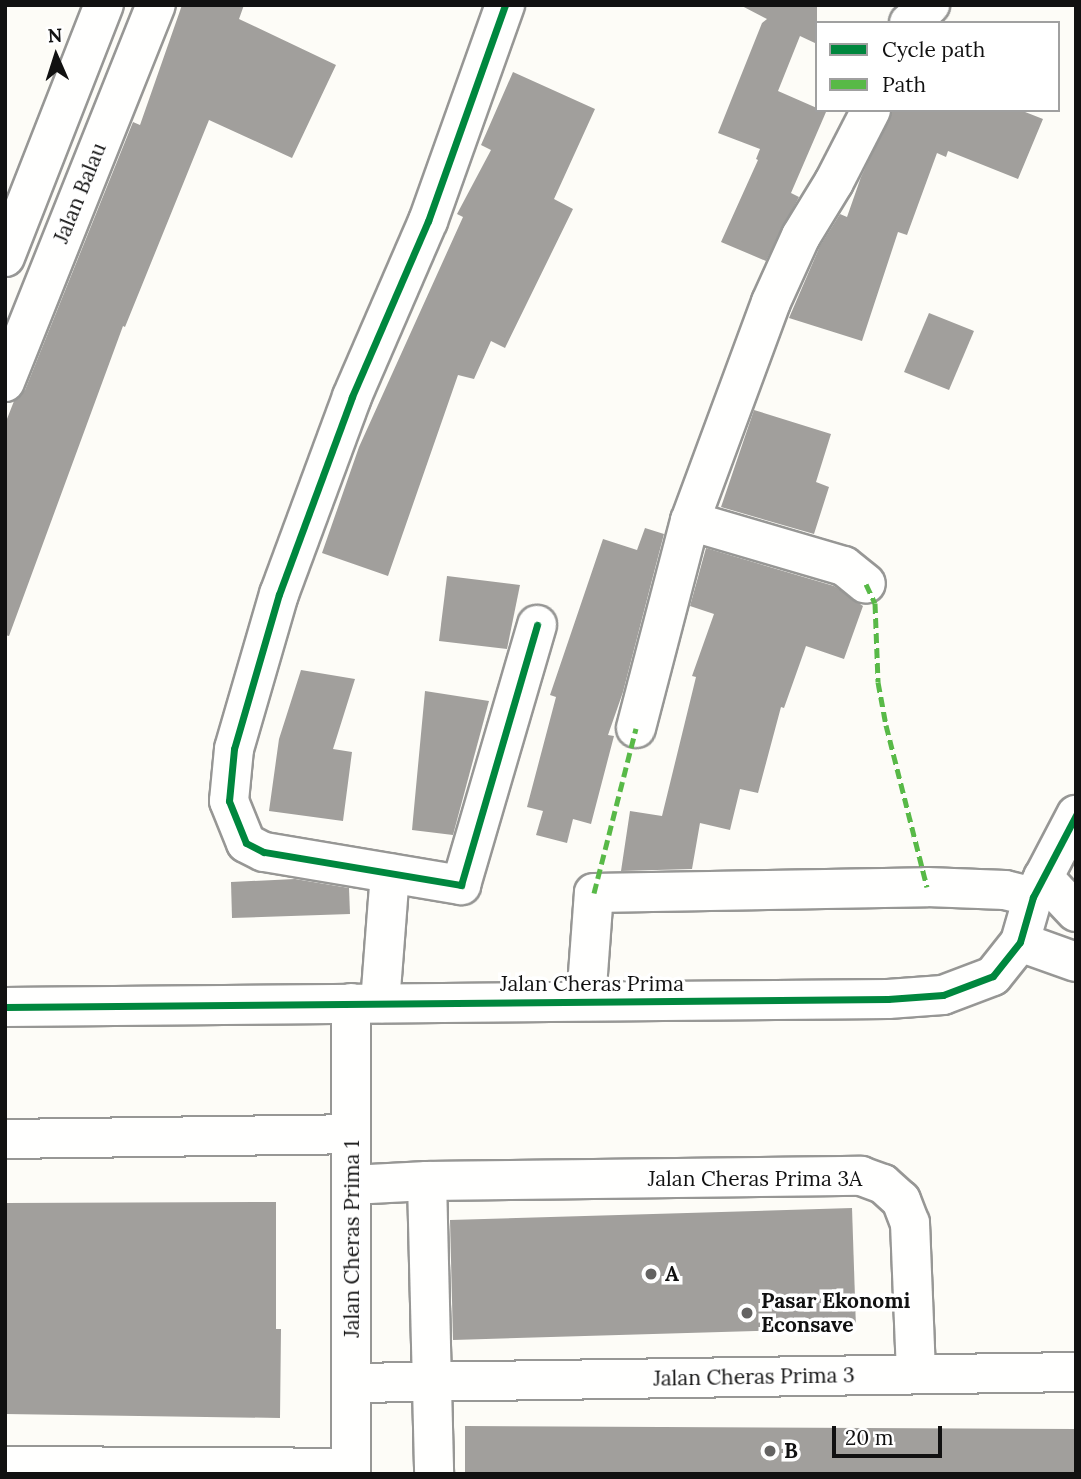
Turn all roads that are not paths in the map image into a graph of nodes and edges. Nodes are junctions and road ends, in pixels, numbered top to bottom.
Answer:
1 (104, 5) edge
2 (156, 5) edge
3 (505, 5) edge
4 (930, 5) edge
5 (911, 21) edge
6 (870, 112) edge
7 (5, 257) edge
8 (5, 382) edge
9 (690, 521) junction
10 (866, 584) dead end
11 (537, 625) dead end
12 (636, 728) dead end
13 (1076, 815) edge
14 (388, 884) junction
15 (1038, 887) junction
16 (1076, 912) edge
17 (1020, 942) junction
18 (1076, 962) edge
19 (371, 991) junction
20 (586, 1002) junction
21 (5, 1006) edge
22 (351, 1133) junction
23 (5, 1139) edge
24 (427, 1181) junction
25 (351, 1185) junction
26 (1076, 1372) edge
27 (916, 1374) junction
28 (432, 1382) junction
29 (352, 1383) junction
30 (5, 1466) edge
31 (351, 1471) edge
32 (434, 1474) edge

1 - 7 street
2 - 8 street, Jalan Balau
3 - 14 street
4 - 5 street
6 - 9 street
9 - 10 street
9 - 12 street
11 - 14 street
13 - 15 street, Jalan Cheras Prima
14 - 19 street, Jalan Cheras Prima 1
15 - 16 street
15 - 17 street, Jalan Cheras Prima
15 - 20 street
17 - 18 street
17 - 20 street, Jalan Cheras Prima
19 - 20 street, Jalan Cheras Prima
19 - 21 street, Jalan Cheras Prima
19 - 22 street, Jalan Cheras Prima 1
22 - 23 street
22 - 25 street, Jalan Cheras Prima 1
24 - 25 street, Jalan Cheras Prima 3A
24 - 27 street, Jalan Cheras Prima 3A
24 - 28 street
25 - 29 street, Jalan Cheras Prima 1
26 - 27 street, Jalan Cheras Prima 3
27 - 28 street, Jalan Cheras Prima 3
28 - 29 street, Jalan Cheras Prima 3
28 - 32 street
29 - 31 street, Jalan Cheras Prima 1
30 - 31 street

